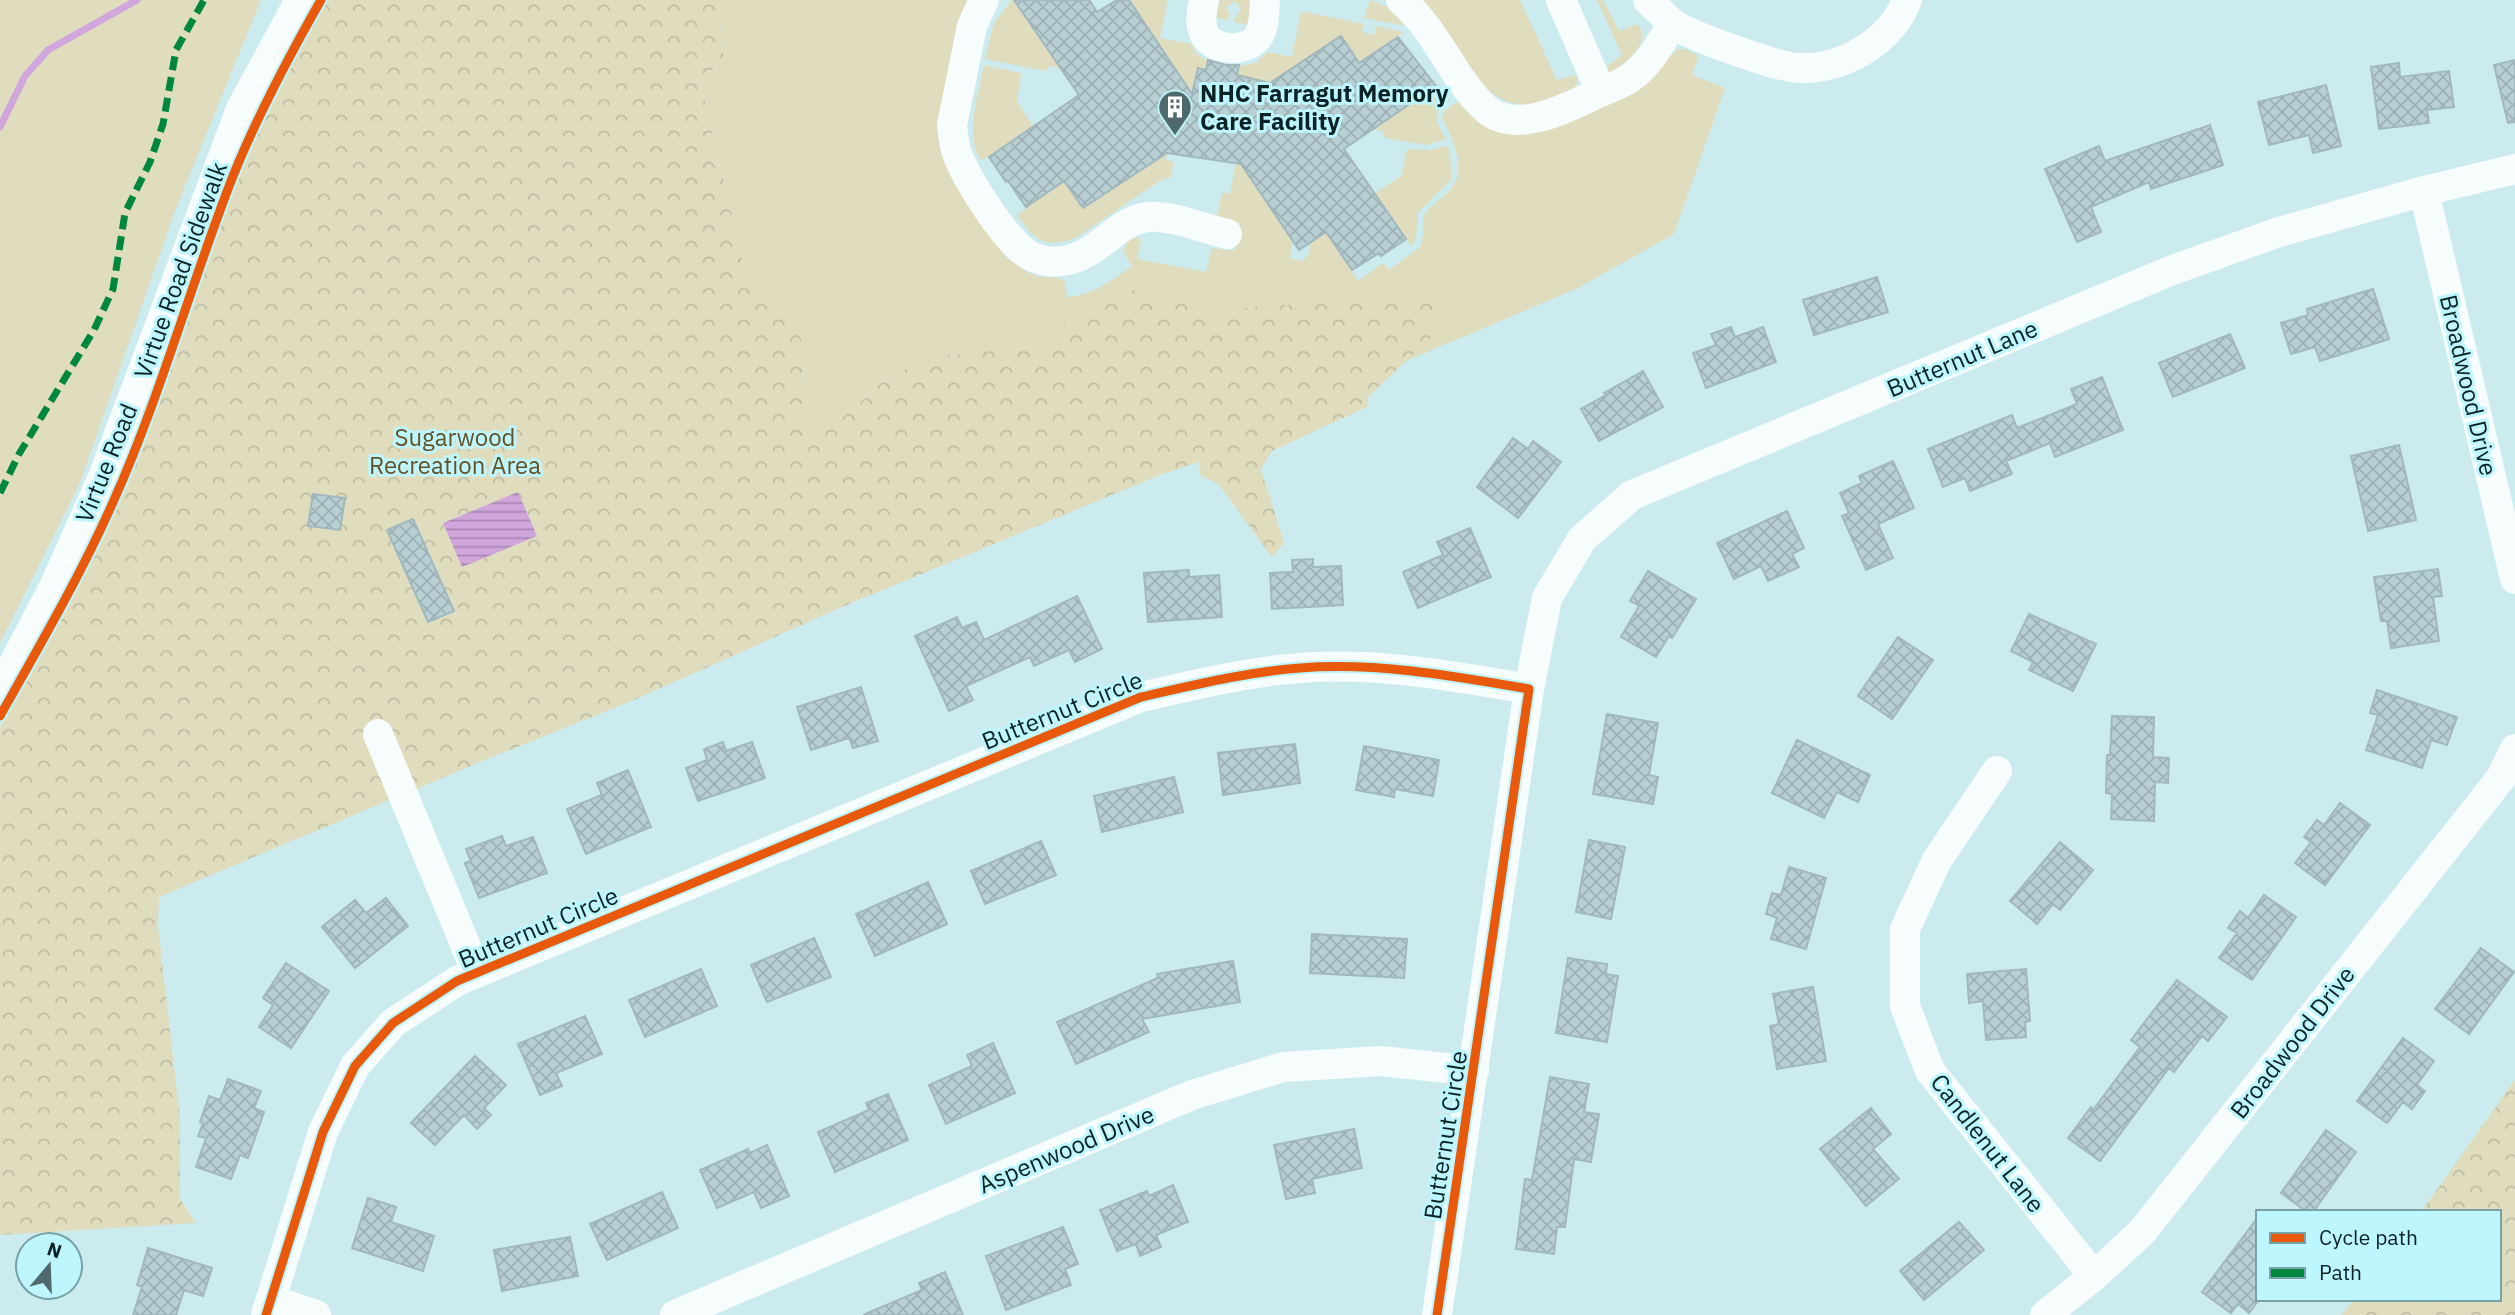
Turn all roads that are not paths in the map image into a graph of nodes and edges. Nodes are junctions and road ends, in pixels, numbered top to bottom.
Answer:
1 (300, 0) edge
2 (984, 0) edge
3 (1204, 0) edge
4 (1265, 0) edge
5 (1401, 0) edge
6 (1561, 0) edge
7 (1647, 0) edge
8 (1907, 0) edge
9 (1672, 24) junction
10 (1601, 92) junction
11 (2515, 169) edge
12 (2424, 191) junction
13 (1227, 234) dead end
14 (2515, 579) edge
15 (1529, 689) junction
16 (0, 690) edge
17 (378, 734) dead end
18 (2515, 749) edge
19 (1997, 771) dead end
20 (477, 973) junction
21 (1474, 1071) junction
22 (2094, 1276) junction
23 (268, 1308) edge
24 (316, 1315) edge
25 (675, 1315) edge
26 (1437, 1315) edge
27 (2045, 1315) edge

1 - 16 street, Virtue Road
2 - 13 street
3 - 4 street
5 - 10 street
6 - 10 street
7 - 9 street
8 - 9 street
9 - 10 street
11 - 12 street, Butternut Lane
12 - 14 street, Broadwood Drive
12 - 15 street, Butternut Lane
15 - 20 street, Butternut Circle
15 - 21 street, Butternut Circle
17 - 20 street
18 - 22 street, Broadwood Drive
19 - 22 street, Candlenut Lane
20 - 23 street, Butternut Circle
21 - 25 street, Aspenwood Drive
21 - 26 street, Butternut Circle
22 - 27 street, Broadwood Drive
23 - 24 street

